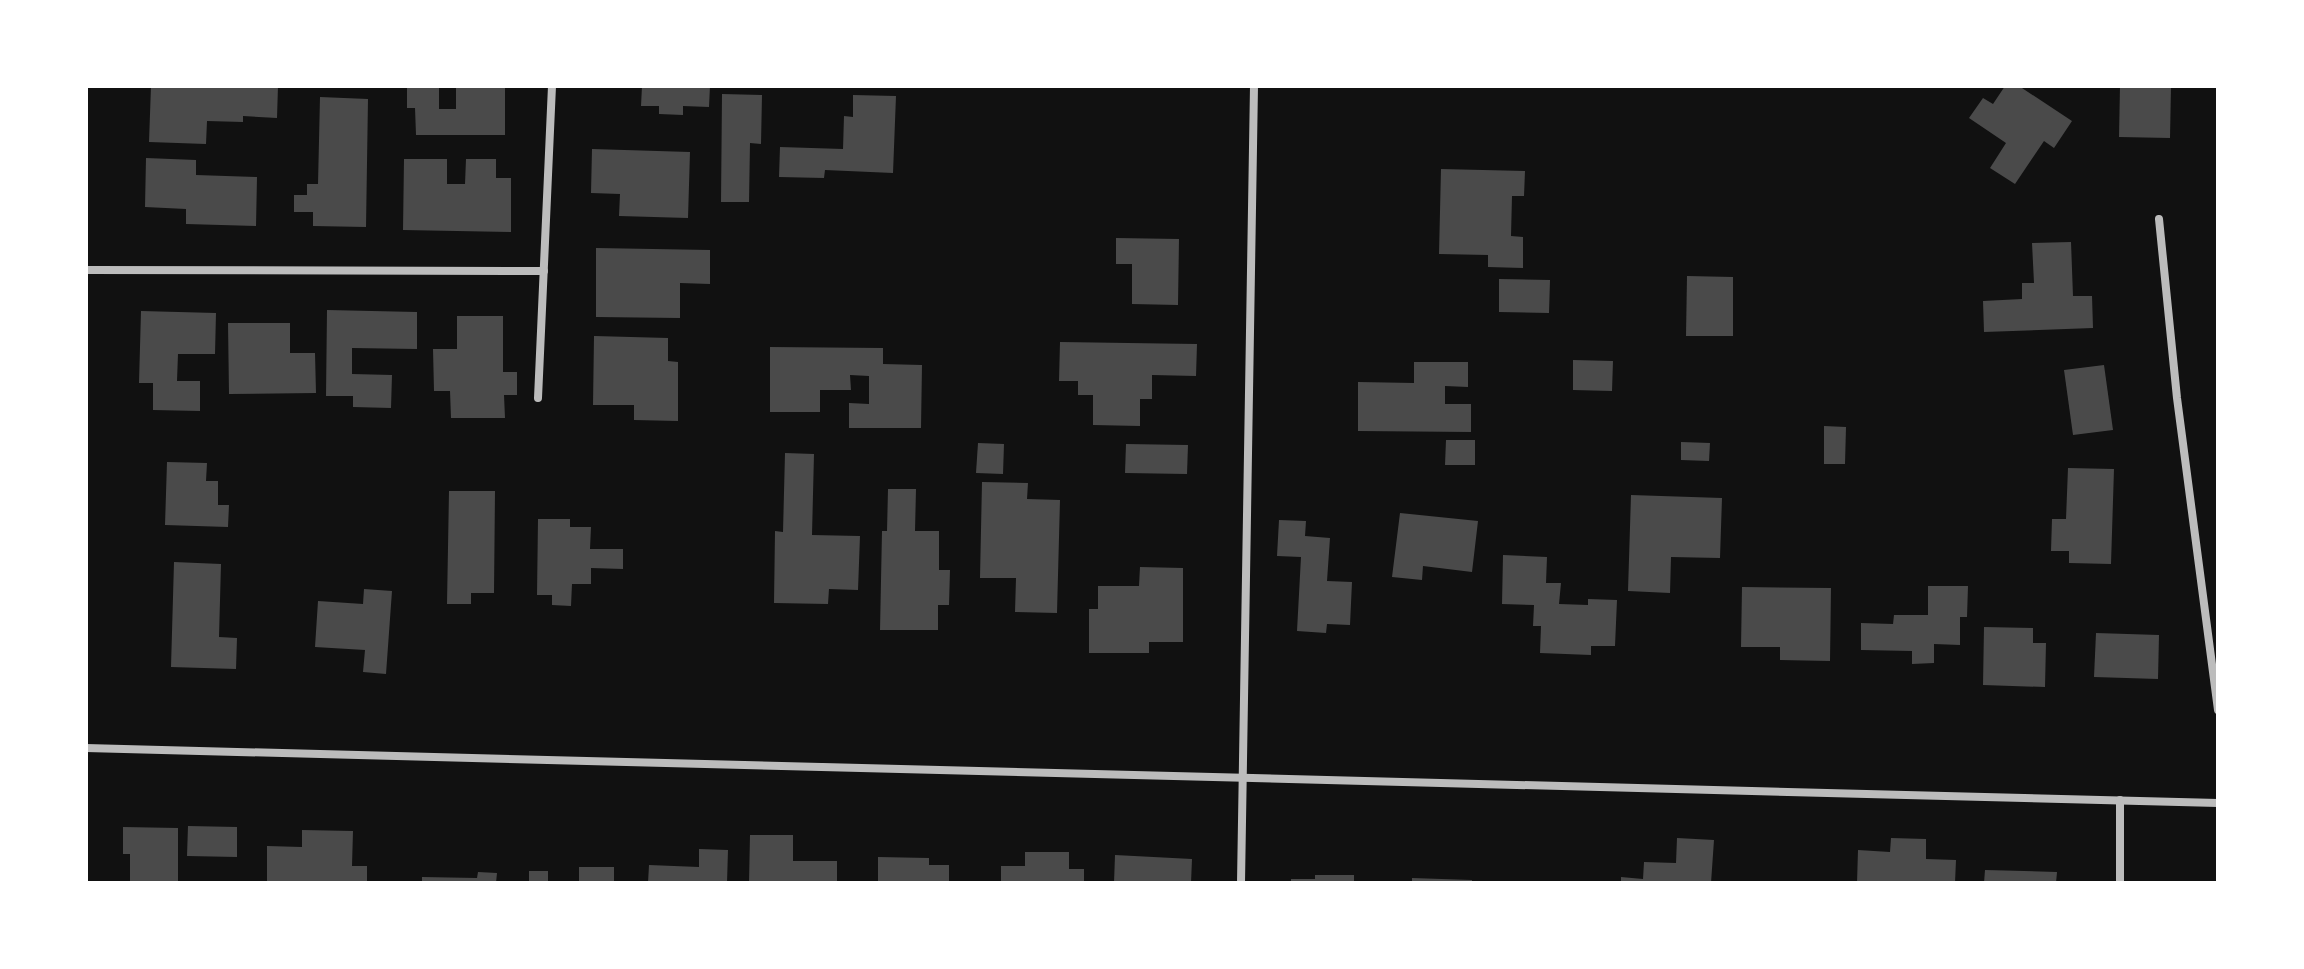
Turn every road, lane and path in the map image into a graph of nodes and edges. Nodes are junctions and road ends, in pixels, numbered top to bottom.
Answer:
1 (552, 86) edge
2 (1254, 86) edge
3 (2159, 219) dead end
4 (86, 270) edge
5 (544, 271) junction
6 (538, 398) dead end
7 (2218, 710) edge
8 (86, 748) edge
9 (1244, 776) junction
10 (2120, 800) junction
11 (2218, 803) edge
12 (1241, 883) edge
13 (2120, 883) edge

1 - 5 street
2 - 9 street
3 - 7 street
4 - 5 street
5 - 6 street
8 - 9 street
9 - 10 street
9 - 12 street
10 - 11 street
10 - 13 street

